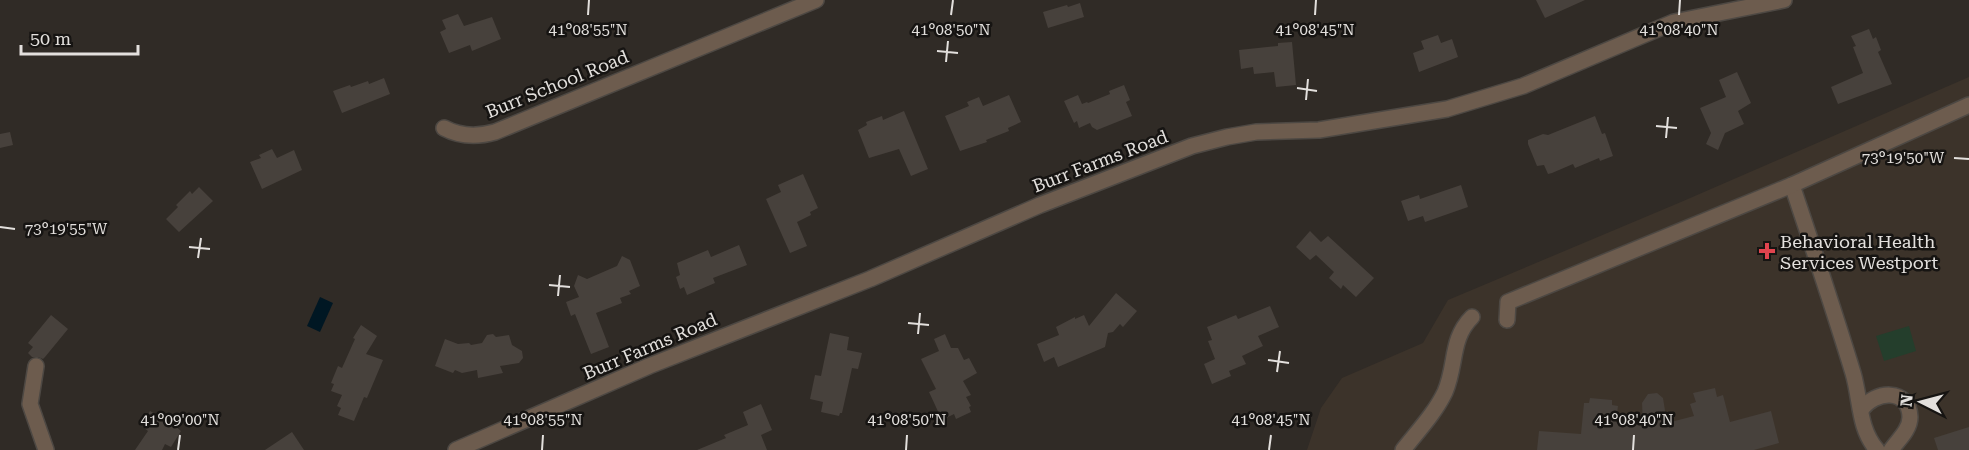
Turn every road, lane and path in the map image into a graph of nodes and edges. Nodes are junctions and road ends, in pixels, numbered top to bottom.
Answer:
1 (816, 0) edge
2 (1784, 0) edge
3 (1969, 105) edge
4 (444, 128) dead end
5 (1792, 185) junction
6 (1473, 317) dead end
7 (1506, 320) dead end
8 (36, 366) dead end
9 (1861, 410) junction
10 (46, 450) edge
11 (456, 450) edge
12 (1403, 450) edge
13 (1877, 450) edge
14 (1891, 450) edge

1 - 4 street, Burr School Road
2 - 11 street, Burr Farms Road
3 - 5 street
5 - 7 street
5 - 9 street
6 - 12 street
8 - 10 street
9 - 13 street
9 - 14 street

